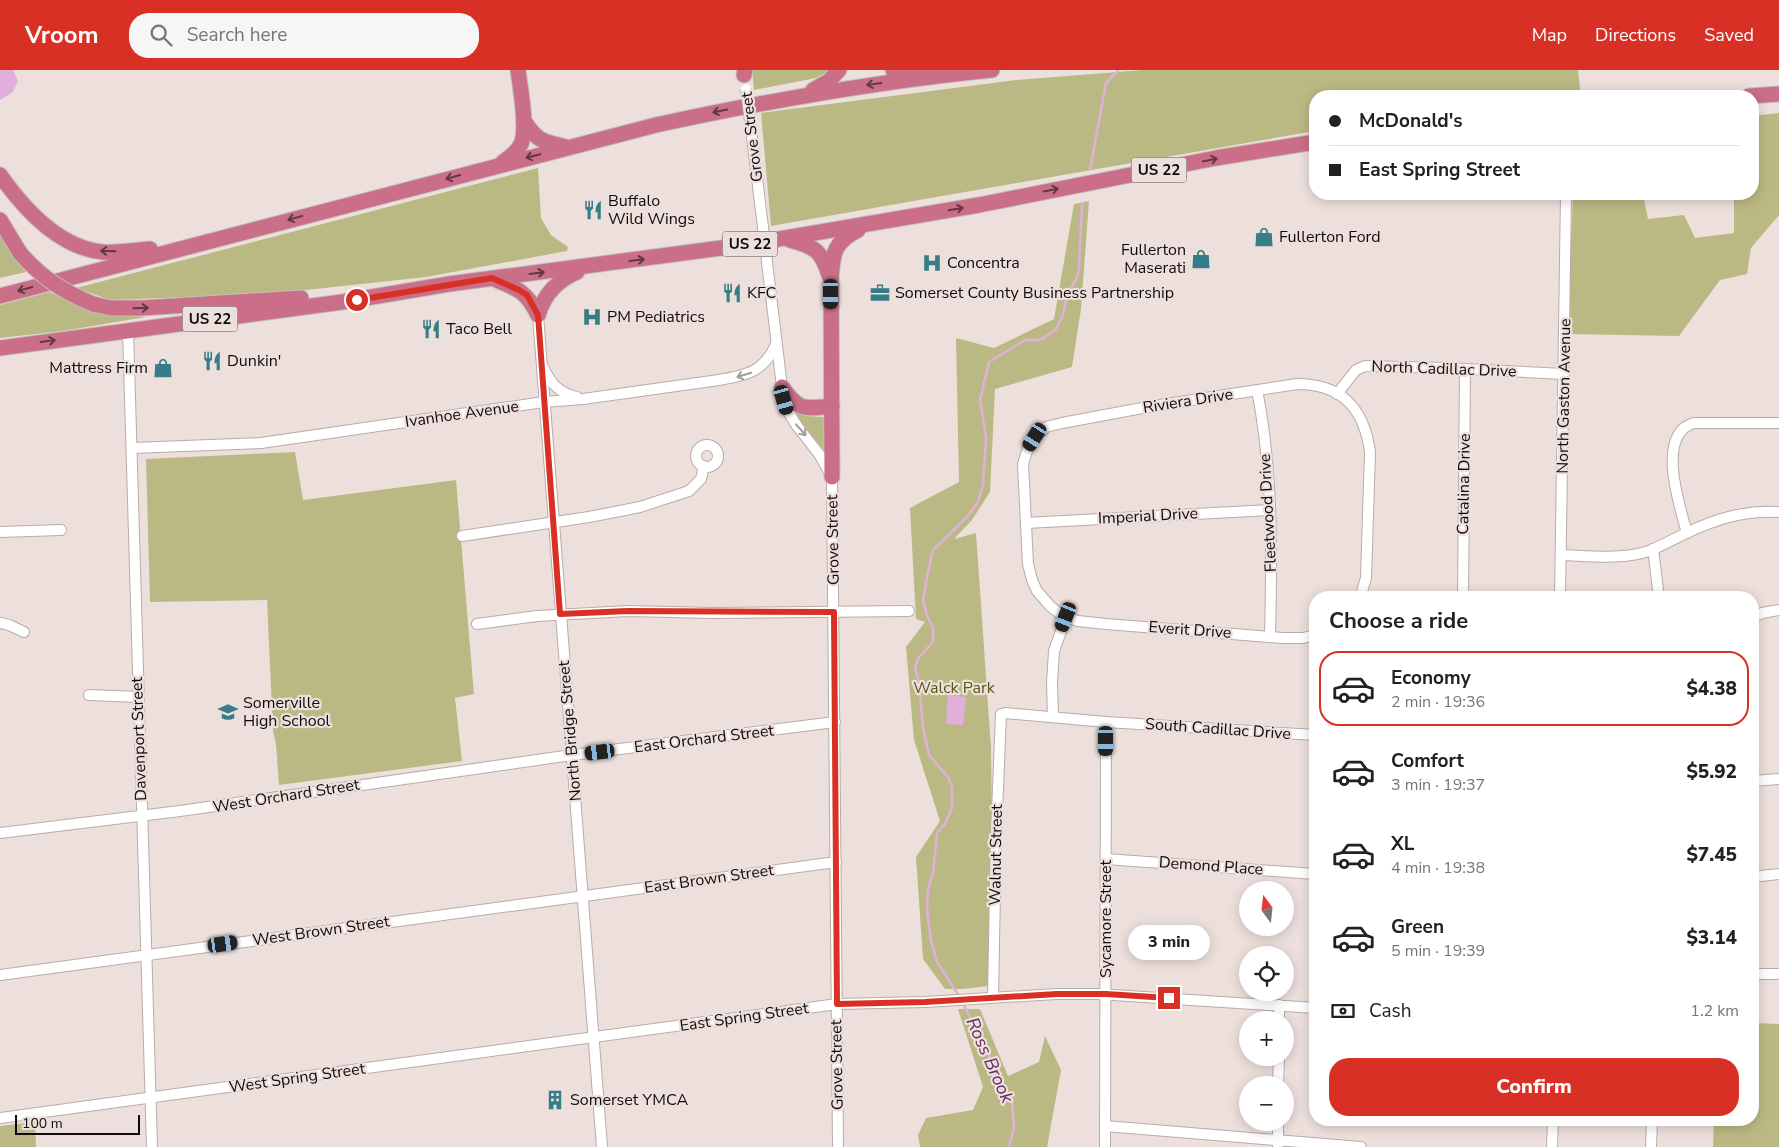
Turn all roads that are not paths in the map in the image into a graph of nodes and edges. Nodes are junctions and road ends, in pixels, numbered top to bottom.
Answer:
1 (839, 70) edge
2 (893, 70) edge
3 (992, 70) edge
4 (968, 72) junction
5 (520, 75) edge
6 (744, 76) edge
7 (1779, 94) edge
8 (802, 95) junction
9 (1759, 95) edge
10 (524, 121) junction
11 (1309, 143) edge
12 (567, 148) junction
13 (500, 165) junction
14 (0, 175) edge
15 (1566, 200) edge
16 (0, 220) edge
17 (868, 225) junction
18 (784, 239) junction
19 (191, 246) junction
20 (588, 266) junction
21 (492, 278) junction
22 (830, 279) junction
23 (420, 289) junction
24 (0, 296) edge
25 (538, 315) junction
26 (128, 330) junction
27 (776, 342) junction
28 (0, 348) edge
29 (541, 363) junction
30 (1465, 370) junction
31 (1564, 374) junction
32 (782, 387) junction
33 (1256, 390) junction
34 (1337, 394) junction
35 (583, 399) junction
36 (544, 402) junction
37 (832, 406) junction
38 (1779, 423) edge
39 (132, 448) junction
40 (704, 466) dead end
41 (832, 477) junction
42 (1270, 510) junction
43 (1779, 512) edge
44 (554, 523) junction
45 (1026, 523) junction
46 (62, 530) dead end
47 (0, 532) edge
48 (1686, 533) junction
49 (462, 536) dead end
50 (1653, 549) junction
51 (1562, 555) junction
52 (1362, 591) edge
53 (1463, 591) edge
54 (1560, 591) edge
55 (1658, 591) edge
56 (1779, 610) edge
57 (909, 611) dead end
58 (834, 612) junction
59 (560, 614) junction
60 (1759, 614) edge
61 (1066, 617) junction
62 (0, 623) edge
63 (478, 624) dead end
64 (24, 632) dead end
65 (1270, 636) junction
66 (1309, 636) edge
67 (89, 696) dead end
68 (138, 697) junction
69 (1001, 714) joint
70 (1053, 716) junction
71 (835, 722) junction
72 (1106, 722) junction
73 (1309, 735) edge
74 (572, 755) junction
75 (1779, 779) edge
76 (1759, 780) edge
77 (141, 816) junction
78 (0, 833) edge
79 (1106, 859) junction
80 (836, 862) junction
81 (1309, 874) edge
82 (1779, 874) edge
83 (1759, 876) edge
84 (582, 895) junction
85 (146, 955) junction
86 (1759, 974) edge
87 (1779, 974) edge
88 (0, 975) edge
89 (1106, 994) junction
90 (993, 997) junction
91 (837, 1004) junction
92 (1279, 1005) junction
93 (1309, 1008) edge
94 (1279, 1011) edge
95 (593, 1038) junction
96 (151, 1098) junction
97 (0, 1118) edge
98 (1105, 1126) junction
99 (1553, 1126) edge
100 (1652, 1126) edge
101 (1278, 1131) edge
102 (1278, 1144) edge
103 (152, 1147) edge
104 (602, 1147) edge
105 (838, 1147) edge
106 (1105, 1147) edge
107 (1361, 1147) edge
108 (1552, 1147) edge
109 (1652, 1147) edge

1 - 8 highway
2 - 4 highway
3 - 4 highway
4 -> 8 highway
5 - 10 highway
6 - 27 street, Grove Street, bridge
7 - 9 highway
8 -> 12 highway
10 - 12 highway
10 - 13 highway
17 -> 11 highway, US 22
12 -> 13 highway
13 -> 19 highway
19 -> 14 highway
15 - 31 street, North Gaston Avenue
16 -> 23 highway, bridge
17 - 18 highway, US 22
17 - 22 highway
20 -> 18 highway, US 22
18 - 22 highway
19 -> 24 highway
21 -> 20 highway, US 22
20 - 25 highway
21 - 23 highway, US 22
21 - 25 highway
22 - 37 highway
23 - 26 highway, US 22
25 - 29 street, North Bridge Street
28 -> 26 highway, US 22
26 - 39 street, Davenport Street
27 - 32 street, Grove Street
27 -> 35 street, Ivanhoe Avenue
29 - 35 street
29 - 36 street, North Bridge Street
30 - 31 street, North Cadillac Drive
30 - 34 street, North Cadillac Drive
30 - 53 street, Catalina Drive
31 - 51 street, North Gaston Avenue
32 - 37 highway
32 -> 41 street, Grove Street
33 - 34 street, Riviera Drive
33 - 42 street, Fleetwood Drive
33 - 45 street, Riviera Drive
34 - 52 street, Riviera Drive
35 - 36 street, Ivanhoe Avenue
36 - 39 street, Ivanhoe Avenue
36 - 44 street, North Bridge Street
37 - 41 highway
38 - 48 street
39 - 68 street, Davenport Street
40 - 44 street
41 - 58 street, Grove Street
42 - 45 street, Imperial Drive
42 - 65 street, Fleetwood Drive
43 - 48 street
44 - 49 street
44 - 59 street, North Bridge Street
45 - 61 street
46 - 47 street
48 - 50 street
50 - 51 street
50 - 55 street
51 - 54 street, North Gaston Avenue
56 - 60 street
57 - 58 street
58 - 59 street
58 - 71 street, Grove Street
59 - 63 street
59 - 74 street, North Bridge Street
61 - 65 street, Everit Drive
61 - 70 street
62 - 64 street
65 - 66 street, Everit Drive
67 - 68 street
68 - 77 street, Davenport Street
69 - 70 street, South Cadillac Drive
69 - 90 street, Walnut Street
70 - 72 street, South Cadillac Drive
71 - 74 street, East Orchard Street
71 - 80 street, Grove Street
72 - 73 street, South Cadillac Drive
72 - 79 street, Sycamore Street
74 - 77 street, West Orchard Street
74 - 84 street, North Bridge Street
75 - 76 street
77 - 78 street, West Orchard Street
77 - 85 street, Davenport Street
79 - 81 street, Demond Place
79 - 89 street, Sycamore Street
80 - 84 street, East Brown Street
80 - 91 street, Grove Street
82 - 83 street
84 - 85 street, West Brown Street
84 - 95 street, North Bridge Street
85 - 88 street, West Brown Street
85 - 96 street, Davenport Street
86 - 87 street
89 - 90 street, East Spring Street
89 - 92 street, East Spring Street
89 - 98 street, Sycamore Street
90 - 91 street, East Spring Street
91 - 95 street, East Spring Street
91 - 105 street, Grove Street
92 - 93 street, East Spring Street
92 - 94 street
95 - 96 street, West Spring Street
95 - 104 street, North Bridge Street
96 - 97 street, West Spring Street
96 - 103 street, Davenport Street
98 - 102 street
98 - 106 street, Sycamore Street
99 - 108 street
100 - 109 street
101 - 102 street
102 - 107 street

